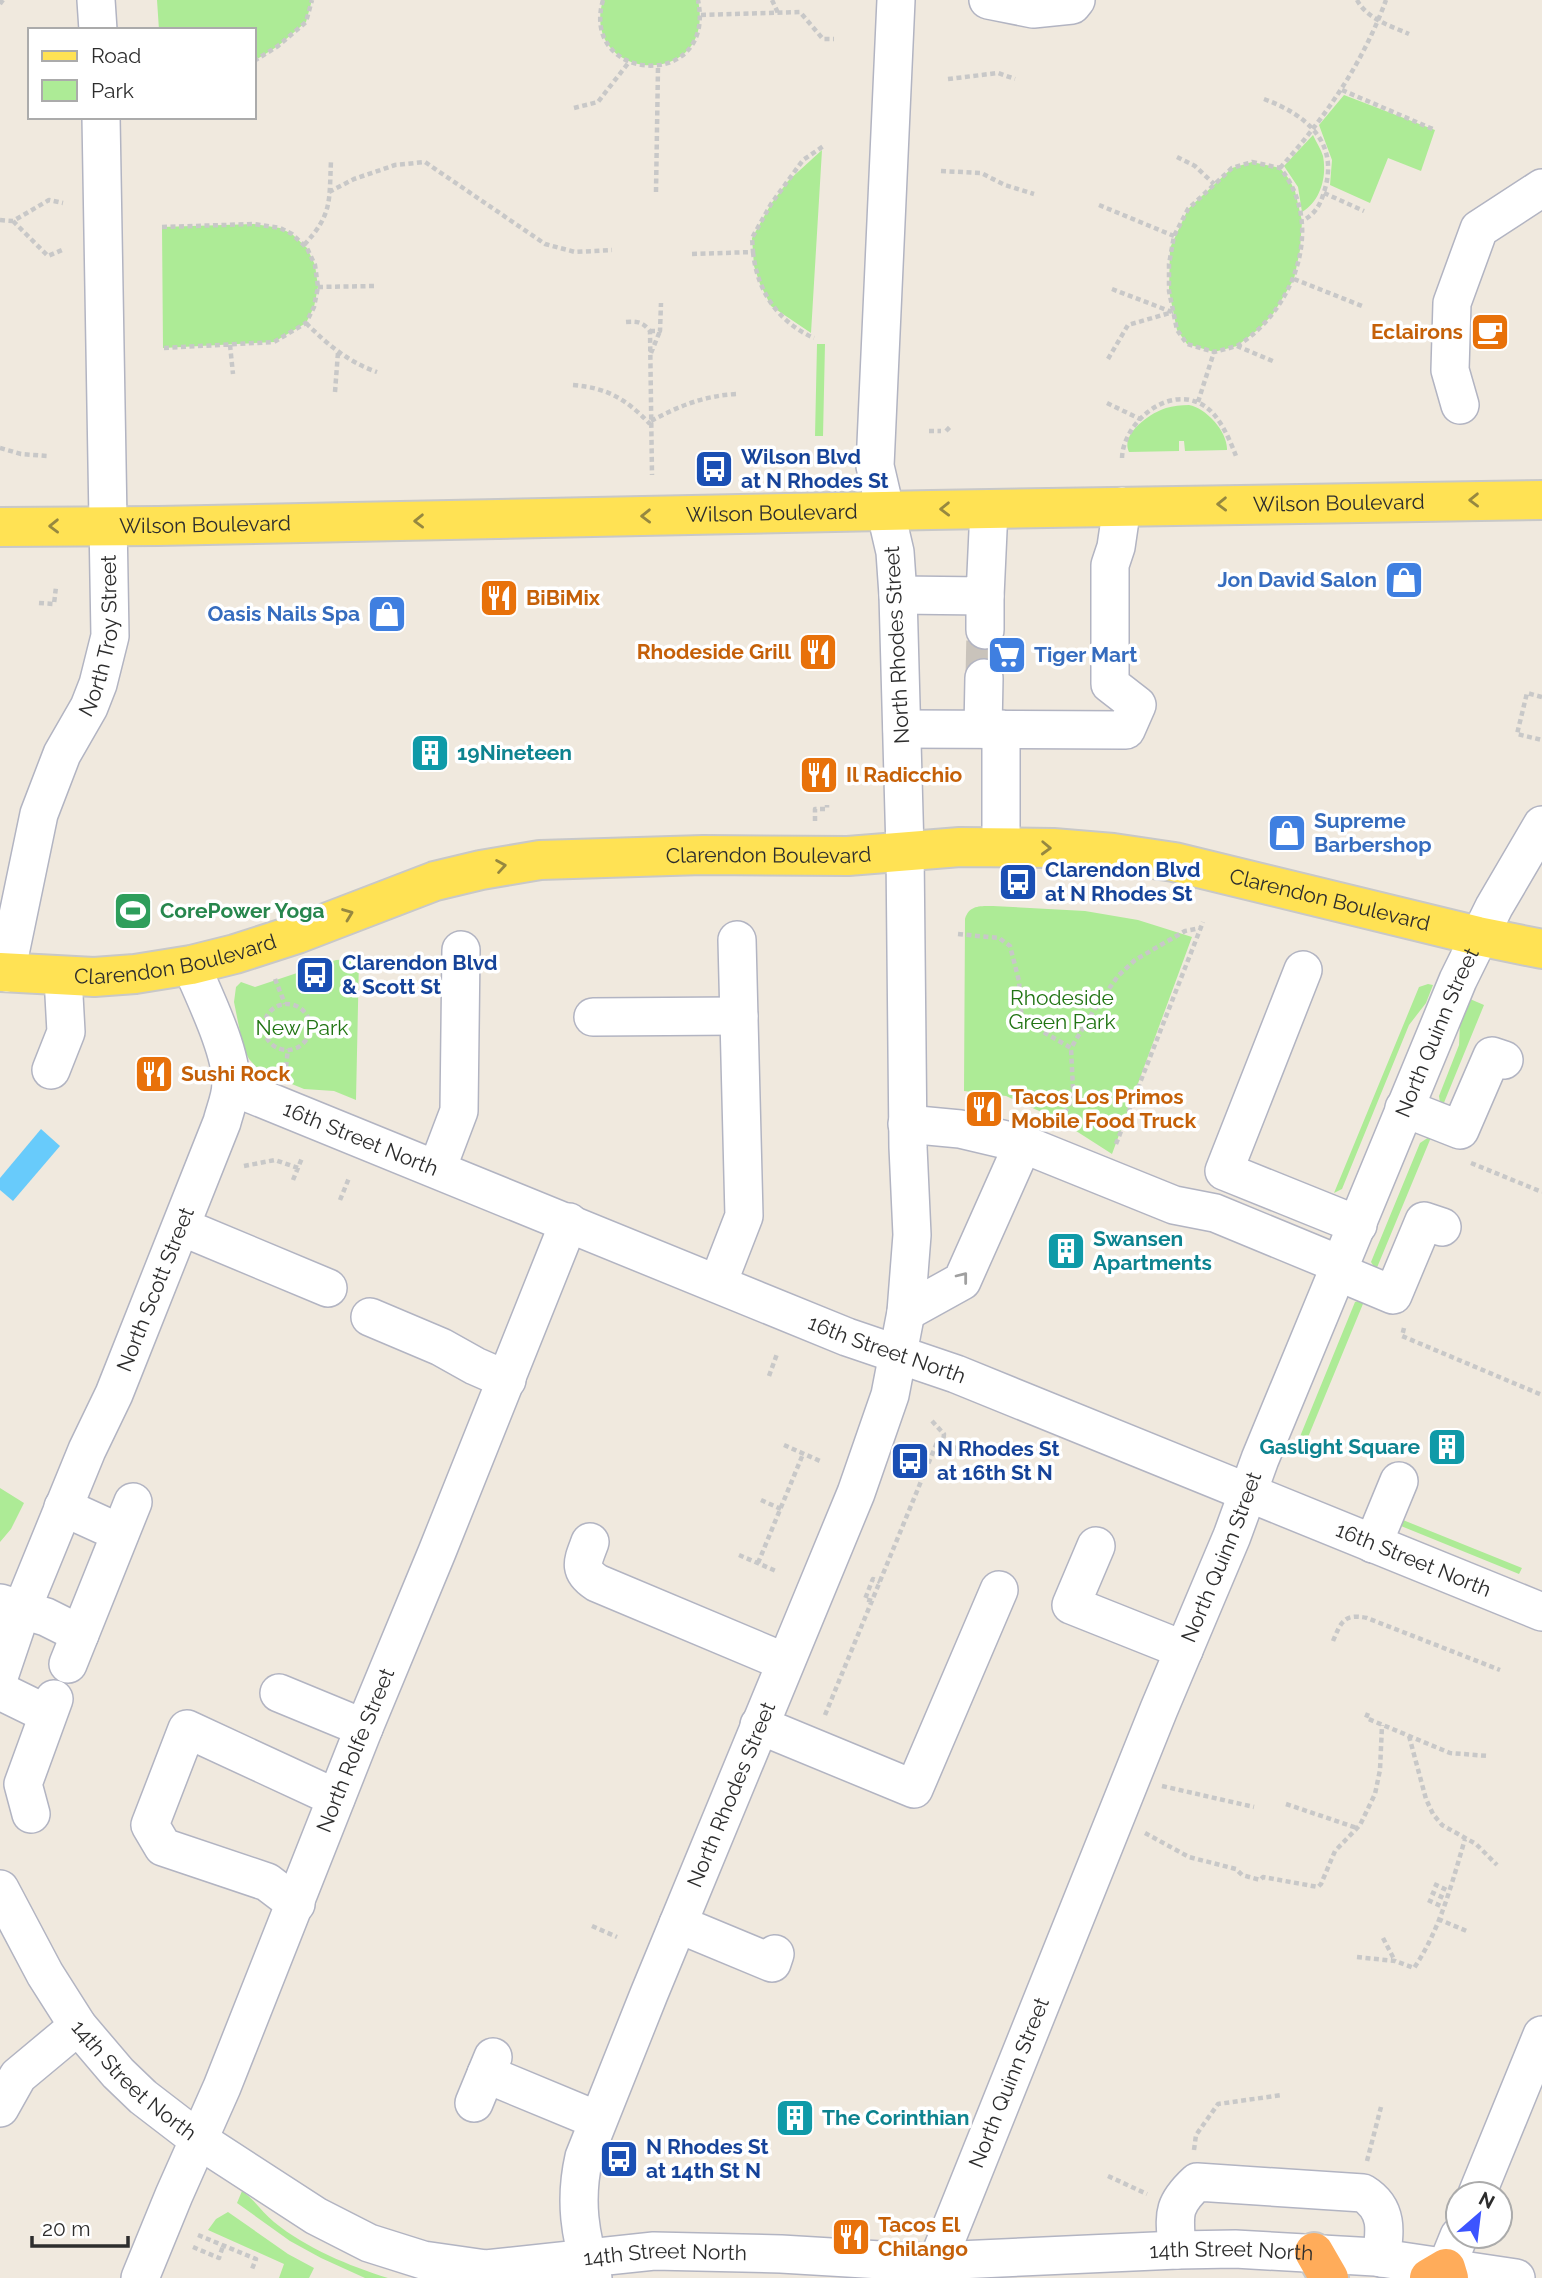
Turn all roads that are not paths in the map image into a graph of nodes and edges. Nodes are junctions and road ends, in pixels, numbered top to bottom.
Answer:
1 (96, 0) edge
2 (896, 0) edge
3 (988, 0) edge
4 (1076, 0) edge
5 (98, 28) edge
6 (102, 119) edge
7 (1542, 188) edge
8 (1460, 405) dead end
9 (1542, 500) edge
10 (1122, 506) junction
11 (989, 509) junction
12 (886, 512) junction
13 (109, 526) junction
14 (0, 527) edge
15 (898, 595) junction
16 (984, 678) tunnel mouth
17 (902, 729) junction
18 (992, 729) junction
19 (1542, 825) edge
20 (1001, 847) junction
21 (905, 851) junction
22 (1478, 936) junction
23 (737, 940) dead end
24 (1542, 948) edge
25 (461, 950) dead end
26 (191, 965) junction
27 (1303, 970) dead end
28 (3, 973) edge
29 (64, 977) junction
30 (739, 1016) junction
31 (593, 1017) dead end
32 (1504, 1060) dead end
33 (51, 1070) dead end
34 (231, 1086) junction
35 (1404, 1108) junction
36 (908, 1124) junction
37 (1023, 1144) junction
38 (437, 1169) junction
39 (569, 1222) junction
40 (1357, 1225) junction
41 (182, 1227) junction
42 (1442, 1227) dead end
43 (1340, 1268) junction
44 (718, 1283) junction
45 (328, 1288) dead end
46 (906, 1312) junction
47 (370, 1317) dead end
48 (899, 1354) junction
49 (506, 1380) junction
50 (1399, 1481) dead end
51 (1247, 1492) junction
52 (63, 1507) junction
53 (590, 1542) dead end
54 (1373, 1544) junction
55 (1096, 1546) dead end
56 (999, 1590) dead end
57 (11, 1606) edge
58 (1542, 1612) edge
59 (1184, 1650) junction
60 (785, 1662) junction
61 (0, 1674) edge
62 (0, 1691) edge
63 (279, 1693) dead end
64 (759, 1725) junction
65 (364, 1728) junction
66 (336, 1798) junction
67 (31, 1814) dead end
68 (3, 1901) edge
69 (296, 1903) junction
70 (678, 1924) junction
71 (775, 1954) dead end
72 (78, 2026) junction
73 (1542, 2035) edge
74 (485, 2078) dead end
75 (0, 2108) edge
76 (597, 2120) junction
77 (199, 2140) junction
78 (1483, 2180) edge
79 (1177, 2250) junction
80 (1381, 2258) junction
81 (938, 2260) junction
82 (1235, 2264) edge
83 (1321, 2265) edge
84 (1446, 2265) edge
85 (590, 2267) edge
86 (140, 2278) edge
87 (1516, 2278) edge

1 - 5 street
2 - 12 street, North Rhodes Street
3 - 4 street
6 - 13 street, North Troy Street
7 - 8 street
9 -> 10 main road, Wilson Boulevard
10 - 11 main road, Wilson Boulevard
10 - 18 street
11 -> 12 main road, Wilson Boulevard
11 - 15 street
12 -> 13 main road, Wilson Boulevard
12 - 15 street, North Rhodes Street
13 -> 14 main road, Wilson Boulevard
13 - 28 street, North Troy Street
15 - 17 street, North Rhodes Street
16 - 18 street
17 - 18 street
17 - 21 street, North Rhodes Street
18 - 20 street
19 - 22 street, North Quinn Street
20 - 21 main road, Clarendon Boulevard
20 -> 22 main road, Clarendon Boulevard
26 -> 21 main road, Clarendon Boulevard
21 - 36 street, North Rhodes Street
22 - 24 main road, Clarendon Boulevard
22 - 35 street, North Quinn Street
23 - 30 street
25 - 38 street
26 - 29 main road, Clarendon Boulevard
26 - 34 street, North Scott Street
27 - 40 street
28 - 29 main road, Clarendon Boulevard
29 - 33 street
30 - 31 street
30 - 44 street
32 - 35 street
34 - 38 street, 16th Street North
34 - 41 street, North Scott Street
35 - 40 street, North Quinn Street
36 - 37 street
36 - 46 street, North Rhodes Street
37 - 43 street
46 -> 37 street
38 - 39 street, 16th Street North
39 - 44 street, 16th Street North
39 - 49 street, North Rolfe Street
40 - 43 street, North Quinn Street
41 - 45 street
41 - 52 street, North Scott Street
42 - 43 street
43 - 51 street, North Quinn Street
44 - 48 street, 16th Street North
46 - 48 street, North Rhodes Street
47 - 49 street
48 - 51 street, 16th Street North
48 - 60 street, North Rhodes Street
49 - 65 street, North Rolfe Street
50 - 54 street
51 - 54 street, 16th Street North
51 - 59 street, North Quinn Street
52 - 57 street, North Scott Street
52 - 57 street
53 - 60 street
54 - 58 street, 16th Street North
55 - 59 street
56 - 64 street
57 - 61 street, North Scott Street
59 - 81 street, North Quinn Street
60 - 64 street, North Rhodes Street
62 - 67 street
63 - 65 street
64 - 70 street, North Rhodes Street
65 - 66 street, North Rolfe Street
66 - 69 street, North Rolfe Street
66 - 69 street
68 - 72 street, 14th Street North
69 - 77 street, North Rolfe Street
70 - 71 street
70 - 76 street, North Rhodes Street
72 - 75 street
72 - 77 street, 14th Street North
73 - 78 street
74 - 76 street
76 - 85 street, North Rhodes Street
77 - 85 street, 14th Street North
77 - 86 street, North Rolfe Street
79 - 80 street
79 - 81 street, 14th Street North
79 - 82 street, 14th Street North
80 - 83 street, 14th Street North
80 - 84 street, 14th Street North
81 - 85 street, 14th Street North
82 - 83 street, 14th Street North
84 - 87 street, 14th Street North

